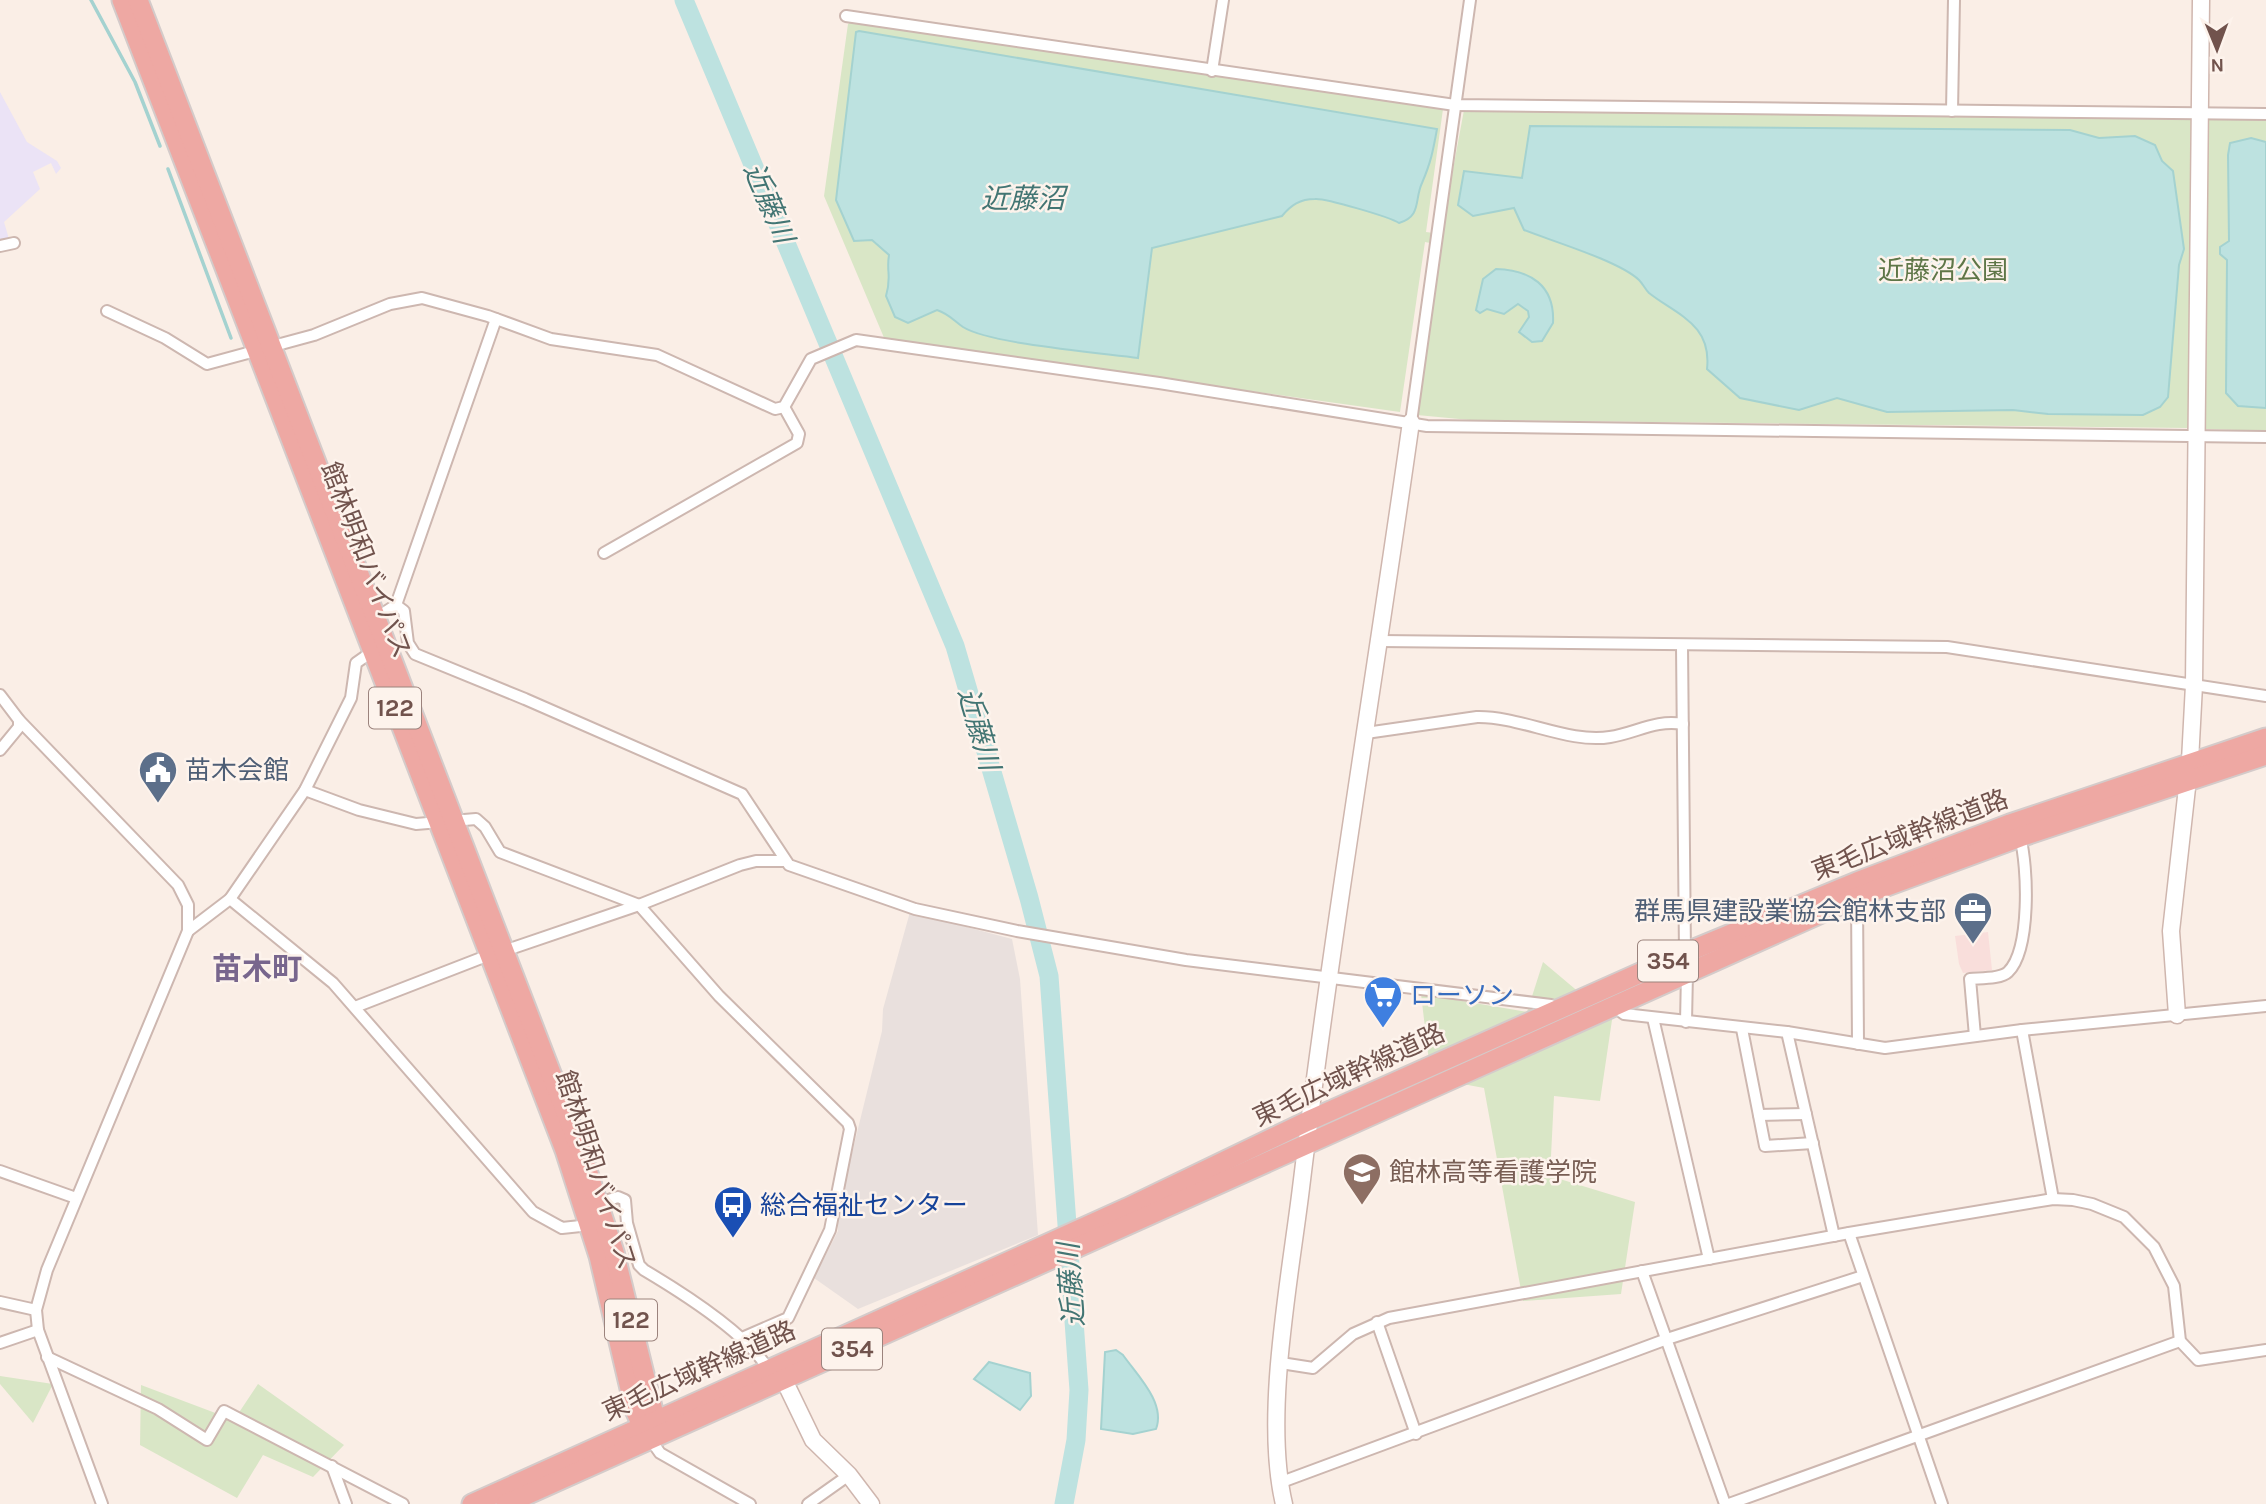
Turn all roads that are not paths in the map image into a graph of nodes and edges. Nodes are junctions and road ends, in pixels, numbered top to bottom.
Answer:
1 (122, 0) edge
2 (138, 0) edge
3 (1223, 0) edge
4 (1470, 0) edge
5 (1954, 0) edge
6 (2201, 0) edge
7 (846, 16) dead end
8 (1212, 71) junction
9 (1455, 105) junction
10 (1952, 111) junction
11 (2200, 114) junction
12 (2266, 114) edge
13 (14, 243) dead end
14 (0, 246) edge
15 (107, 310) dead end
16 (496, 319) junction
17 (265, 349) junction
18 (784, 407) junction
19 (1411, 422) junction
20 (2196, 435) junction
21 (2266, 437) edge
22 (604, 552) dead end
23 (396, 605) junction
24 (376, 618) junction
25 (1380, 641) junction
26 (1682, 646) junction
27 (373, 651) junction
28 (2194, 685) junction
29 (0, 695) edge
30 (2266, 696) edge
31 (19, 720) junction
32 (1683, 723) junction
33 (1366, 733) junction
34 (2266, 738) edge
35 (0, 750) edge
36 (2266, 755) edge
37 (2189, 770) junction
38 (304, 790) junction
39 (447, 821) junction
40 (2020, 837) junction
41 (784, 861) junction
42 (186, 897) junction
43 (1857, 897) junction
44 (230, 899) junction
45 (639, 905) junction
46 (207, 914) junction
47 (188, 931) junction
48 (496, 953) junction
49 (1686, 963) junction
50 (1329, 978) junction
51 (1612, 1005) junction
52 (2266, 1006) edge
53 (355, 1007) junction
54 (1558, 1012) junction
55 (2177, 1014) junction
56 (1653, 1018) junction
57 (1686, 1022) junction
58 (1742, 1029) junction
59 (2022, 1030) junction
60 (1787, 1032) junction
61 (1975, 1036) junction
62 (1858, 1044) junction
63 (1806, 1114) junction
64 (1759, 1115) junction
65 (1308, 1121) junction
66 (1306, 1143) junction
67 (1813, 1143) junction
68 (0, 1171) edge
69 (76, 1198) junction
70 (2053, 1199) junction
71 (599, 1203) junction
72 (590, 1225) junction
73 (1849, 1233) junction
74 (1087, 1234) junction
75 (1835, 1236) junction
76 (1709, 1259) junction
77 (1642, 1271) junction
78 (1863, 1276) junction
79 (0, 1302) edge
80 (36, 1310) junction
81 (1377, 1322) junction
82 (38, 1330) junction
83 (742, 1338) junction
84 (1667, 1339) junction
85 (2180, 1340) junction
86 (0, 1343) edge
87 (2266, 1350) edge
88 (47, 1357) junction
89 (1281, 1363) junction
90 (776, 1375) junction
91 (648, 1428) junction
92 (1416, 1434) junction
93 (1917, 1434) junction
94 (332, 1466) junction
95 (849, 1475) junction
96 (1279, 1483) junction
97 (102, 1504) edge
98 (346, 1504) edge
99 (403, 1504) edge
100 (472, 1504) edge
101 (506, 1504) edge
102 (750, 1504) edge
103 (808, 1504) edge
104 (871, 1504) edge
105 (1284, 1504) edge
106 (1727, 1504) edge
107 (1942, 1504) edge

1 - 17 highway, 館林明和バイパス / 122
2 - 17 highway, 館林明和バイパス / 122
3 - 8 street
4 - 9 street
5 - 10 street
6 - 11 street
7 - 8 street
8 - 9 street
9 - 10 street
9 - 19 street
10 - 11 street
11 - 12 street
11 - 20 street
13 - 14 street
15 - 17 street
16 - 17 street
16 - 18 street
16 - 23 street
17 - 24 highway, 館林明和バイパス / 122
17 - 27 highway, 館林明和バイパス / 122
18 - 19 street
18 - 22 street
19 - 20 street
19 - 25 street
20 - 21 street
20 - 28 street
23 - 24 street
23 - 41 street
24 - 39 highway, 館林明和バイパス / 122
25 - 26 street
25 - 33 street
26 - 28 street
26 - 32 street
27 - 38 street
27 - 39 highway, 館林明和バイパス / 122
28 - 30 street
28 - 37 street
29 - 31 street
31 - 35 street
31 - 42 street
32 - 33 street
32 - 49 street
33 - 50 street
34 - 37 highway, 東毛広域幹線道路 / 354
36 - 37 highway, 東毛広域幹線道路 / 354
37 - 40 highway, 東毛広域幹線道路 / 354
37 - 49 highway, 東毛広域幹線道路 / 354
37 - 55 street
38 - 39 street
38 - 44 street
39 - 45 street
39 - 48 highway, 館林明和バイパス / 122
40 - 43 highway, 東毛広域幹線道路 / 354
40 - 61 street
41 - 45 street
41 - 50 street
42 - 46 street
42 - 47 street
43 - 49 highway, 東毛広域幹線道路 / 354
43 - 62 street
44 - 46 street
44 - 53 street
45 - 48 street
45 - 83 street
46 - 47 street
47 - 69 street
48 - 53 street
48 - 71 highway, 館林明和バイパス / 122
48 - 72 highway, 館林明和バイパス / 122
49 - 51 highway, 東毛広域幹線道路 / 354
49 - 54 highway, 東毛広域幹線道路 / 354
49 - 57 street
50 - 54 street
50 - 65 street
51 - 56 street
51 - 66 highway, 東毛広域幹線道路 / 354
52 - 55 street
53 - 72 street
54 - 65 highway, 東毛広域幹線道路 / 354
55 - 59 street
56 - 57 street
56 - 76 street
57 - 58 street
58 - 60 street
58 - 64 street
59 - 61 street
59 - 70 street
60 - 62 street
60 - 63 street
61 - 62 street
63 - 64 street
63 - 67 street
64 - 67 street
65 - 66 street
65 - 74 highway, 東毛広域幹線道路 / 354
66 - 74 highway, 東毛広域幹線道路 / 354
66 - 89 street
67 - 75 street
68 - 69 street
69 - 80 street
70 - 73 street
70 - 85 street
71 - 83 street
71 - 91 highway, 館林明和バイパス / 122
72 - 91 highway, 館林明和バイパス / 122
73 - 75 street
73 - 78 street
74 - 90 highway, 東毛広域幹線道路 / 354
75 - 76 street
76 - 77 street
77 - 81 street
77 - 84 street
78 - 84 street
78 - 93 street
79 - 80 street
80 - 82 street
81 - 89 street
81 - 92 street
82 - 86 street
82 - 88 street
83 - 90 street
84 - 92 street
84 - 106 street
85 - 87 street
85 - 93 street
88 - 94 street
88 - 97 street
89 - 96 street
90 - 91 highway, 東毛広域幹線道路 / 354
90 - 95 street
91 - 100 highway, 東毛広域幹線道路 / 354
91 - 101 highway, 東毛広域幹線道路 / 354
91 - 102 street
92 - 96 street
93 - 106 street
93 - 107 street
94 - 98 street
94 - 99 street
95 - 103 street
95 - 104 street
96 - 105 street

